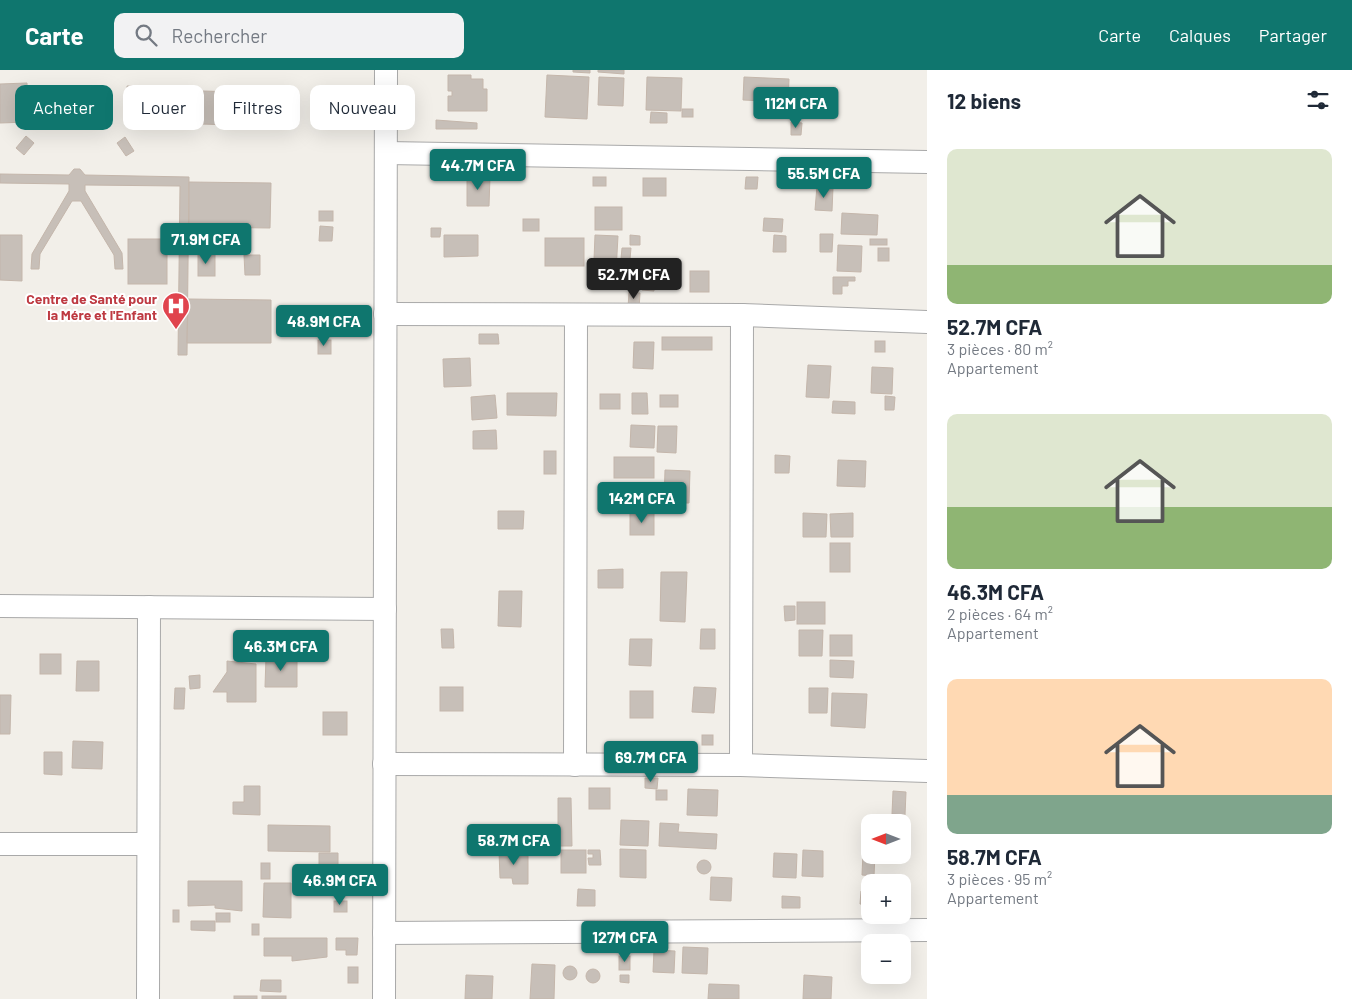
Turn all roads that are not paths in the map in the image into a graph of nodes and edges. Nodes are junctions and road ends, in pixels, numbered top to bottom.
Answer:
1 (386, 70) edge
2 (386, 153) junction
3 (927, 162) edge
4 (385, 314) junction
5 (576, 314) junction
6 (742, 315) junction
7 (927, 322) edge
8 (0, 606) edge
9 (149, 607) junction
10 (385, 609) junction
11 (384, 764) junction
12 (575, 765) junction
13 (741, 765) junction
14 (927, 771) edge
15 (0, 844) edge
16 (148, 844) junction
17 (927, 930) edge
18 (384, 933) junction
19 (148, 999) edge
20 (384, 999) edge

1 - 2 street
2 - 3 street
2 - 4 street
4 - 5 street
4 - 10 street
5 - 6 street
5 - 12 street
6 - 7 street
6 - 13 street
8 - 9 street
9 - 10 street
9 - 16 street
10 - 11 street
11 - 12 street
11 - 18 street
12 - 13 street
13 - 14 street
15 - 16 street
16 - 19 street
17 - 18 street
18 - 20 street

